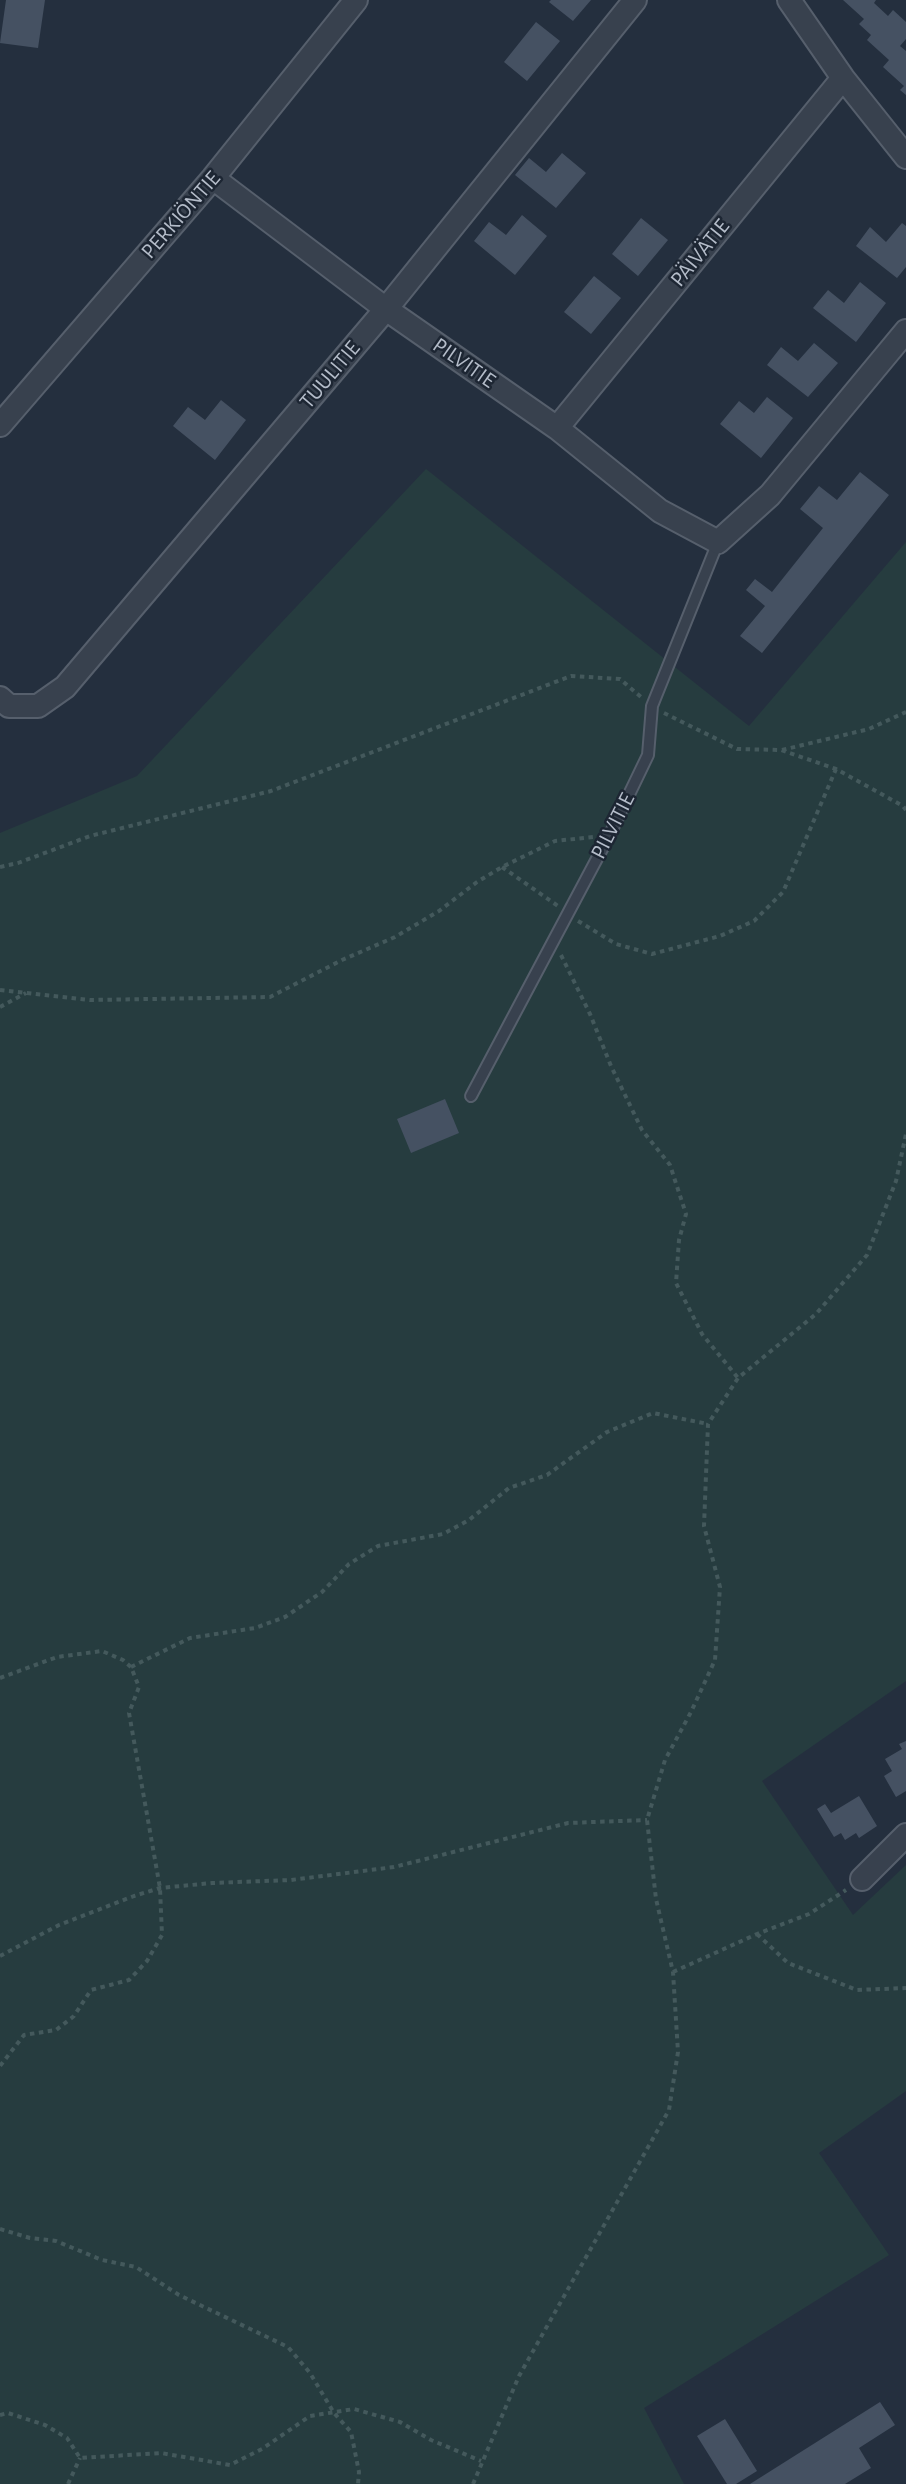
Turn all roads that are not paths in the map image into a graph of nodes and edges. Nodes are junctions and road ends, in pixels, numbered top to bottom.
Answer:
1 (356, 0) edge
2 (635, 0) edge
3 (789, 0) edge
4 (843, 78) junction
5 (906, 157) edge
6 (213, 178) junction
7 (386, 309) junction
8 (906, 331) edge
9 (0, 425) edge
10 (557, 428) junction
11 (717, 542) junction
12 (0, 698) edge
13 (471, 1096) dead end
14 (906, 1835) edge
15 (862, 1880) road end

1 - 6 street, PERKIÖNTIE
2 - 7 street, TUULITIE
3 - 4 street
4 - 5 street
4 - 10 street, PÄIVÄTIE
6 - 7 street, PILVITIE
6 - 9 street, PERKIÖNTIE
7 - 10 street, PILVITIE
7 - 12 street, TUULITIE
8 - 11 street, PILVITIE
10 - 11 street, PILVITIE
11 - 13 lane, PILVITIE
14 - 15 street

